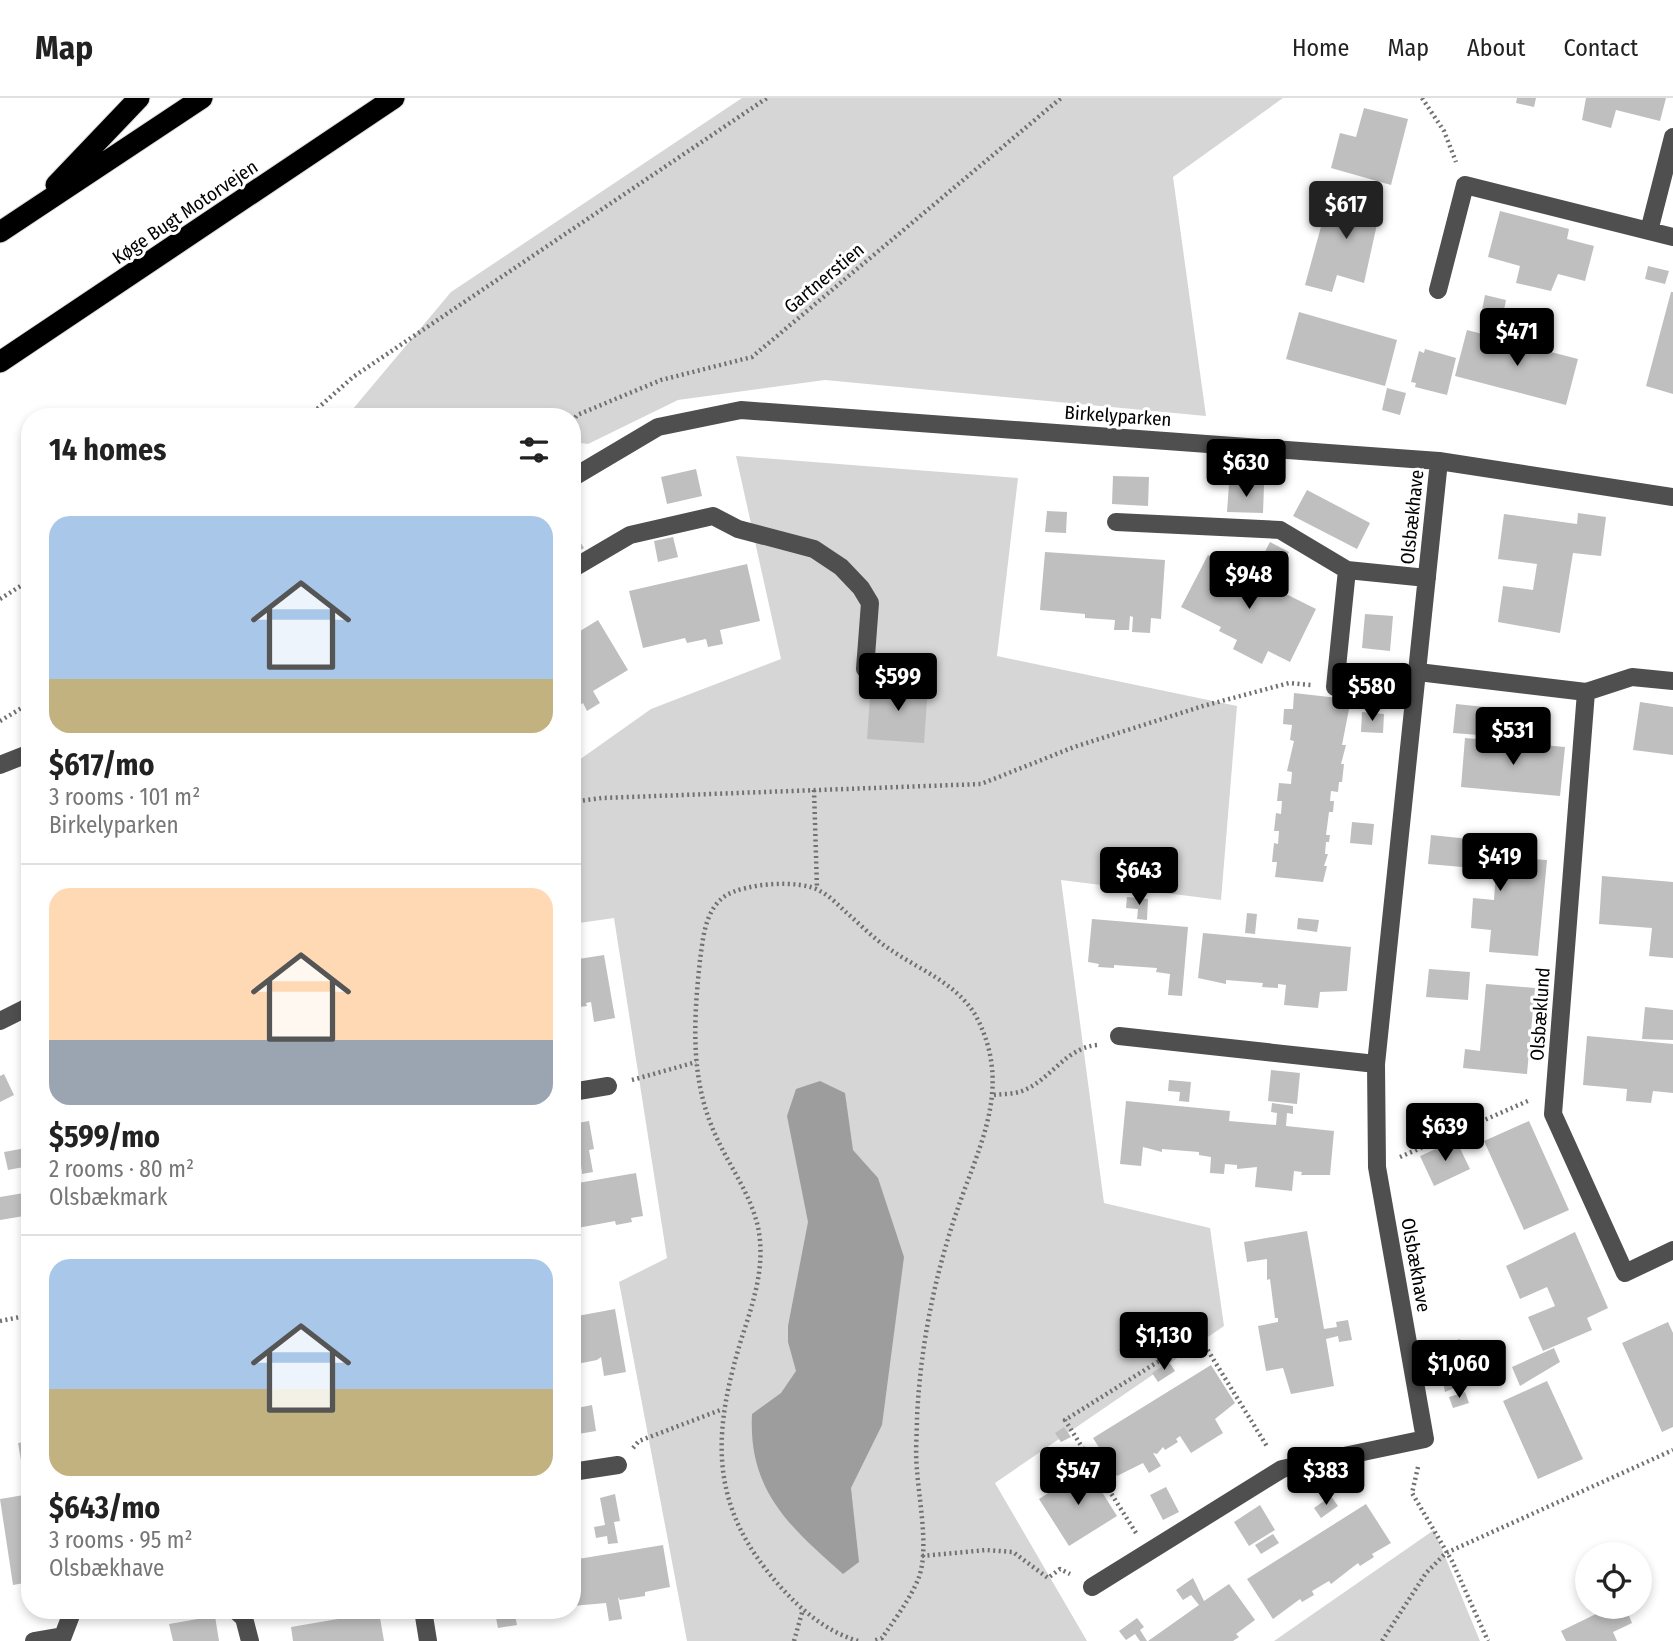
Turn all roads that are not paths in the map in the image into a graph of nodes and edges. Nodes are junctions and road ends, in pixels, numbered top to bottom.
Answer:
1 (139, 98) edge
2 (202, 98) edge
3 (394, 98) edge
4 (1673, 137) edge
5 (27, 215) junction
6 (1649, 231) junction
7 (0, 232) edge
8 (1673, 237) edge
9 (1438, 290) dead end
10 (0, 362) edge
11 (1439, 461) junction
12 (581, 473) edge
13 (1673, 497) edge
14 (1116, 522) dead end
15 (581, 564) edge
16 (1347, 570) junction
17 (1427, 578) junction
18 (865, 669) dead end
19 (1418, 672) junction
20 (1673, 681) edge
21 (1335, 687) road end
22 (1586, 692) junction
23 (21, 757) edge
24 (0, 765) edge
25 (21, 1010) edge
26 (0, 1021) edge
27 (1119, 1037) road end
28 (1376, 1064) junction
29 (608, 1086) road end
30 (581, 1091) edge
31 (1673, 1250) edge
32 (618, 1465) road end
33 (581, 1471) edge
34 (1092, 1587) road end
35 (70, 1619) edge
36 (244, 1619) edge
37 (425, 1619) edge
38 (34, 1641) edge
39 (250, 1641) edge
40 (429, 1641) edge

1 - 5 highway
2 - 5 highway
3 - 10 highway, Køge Bugt Motorvejen
4 - 6 street
5 - 7 highway
6 - 8 street
6 - 9 street
11 - 12 street, Birkelyparken
11 - 13 street, Birkelyparken
11 - 17 street, Olsbækhave
14 - 16 street, Olsbækhave
15 - 18 street
16 - 17 street, Olsbækhave
16 - 21 street
17 - 19 street, Olsbækhave
19 - 22 street
19 - 28 street, Olsbækhave
20 - 22 street
22 - 31 street, Olsbæklund
23 - 24 street
25 - 26 street
27 - 28 street
28 - 34 street, Olsbækhave
29 - 30 street
32 - 33 street
35 - 38 street
36 - 39 street
37 - 40 street

